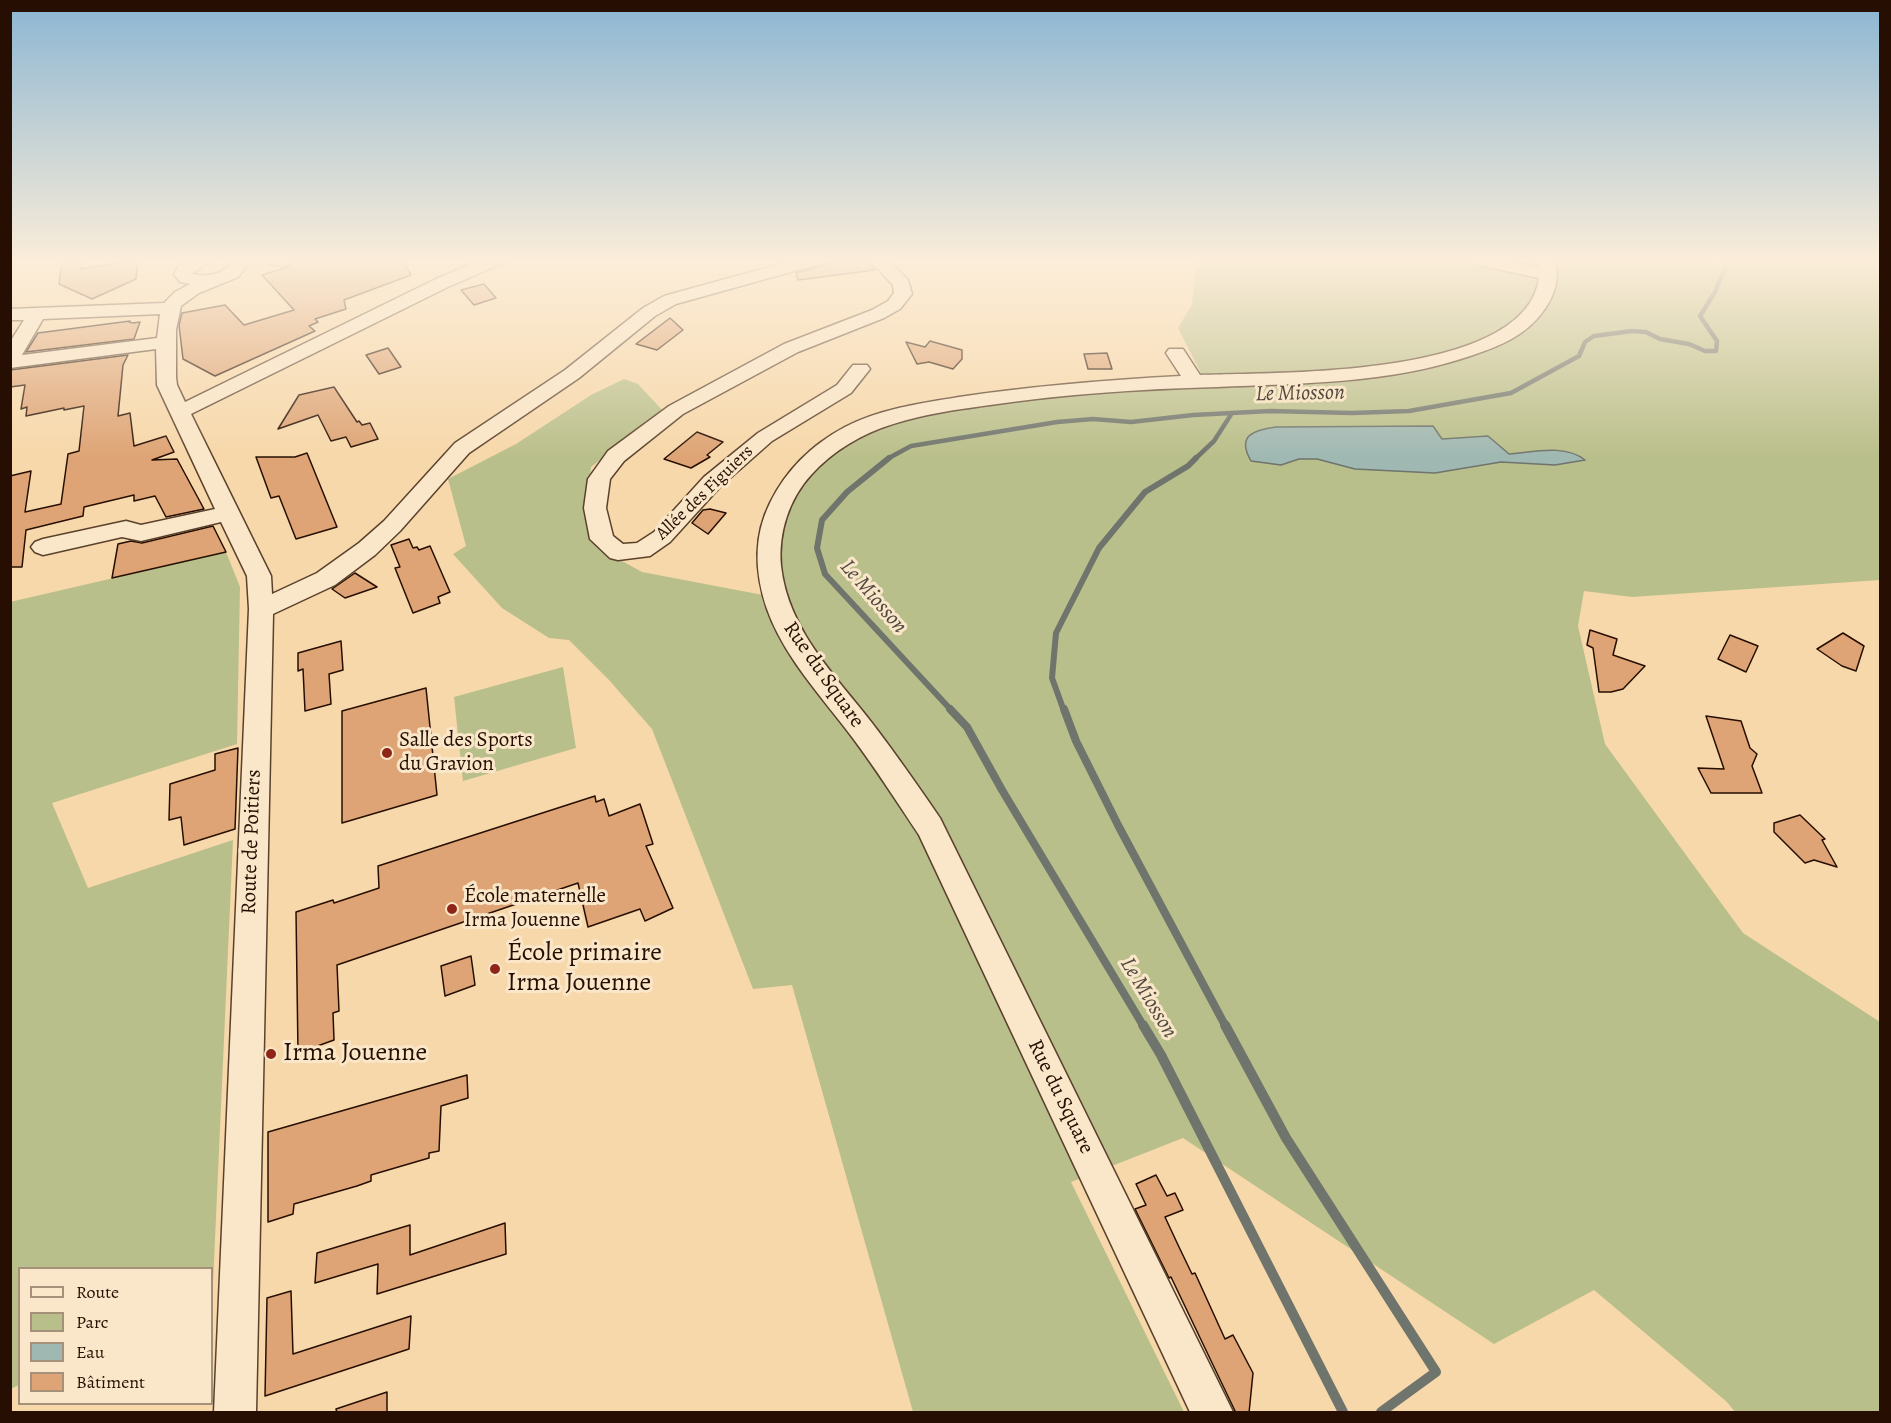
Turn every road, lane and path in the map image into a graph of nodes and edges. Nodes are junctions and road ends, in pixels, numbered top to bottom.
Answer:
1 (30, 325) edge
2 (171, 325) edge
3 (356, 325) edge
4 (632, 325) edge
5 (849, 325) edge
6 (1521, 325) edge
7 (166, 342) junction
8 (1176, 353) dead end
9 (10, 361) edge
10 (860, 369) dead end
11 (1194, 382) junction
12 (180, 412) junction
13 (228, 513) junction
14 (43, 547) dead end
15 (261, 609) junction
16 (235, 1413) edge
17 (1212, 1413) edge

1 - 9 street
2 - 7 street, Route de Poitiers
3 - 12 street
4 - 15 street
5 - 10 street, Allée des Figuiers
6 - 11 street, Rue du Square
7 - 9 street
7 - 12 street, Route de Poitiers
8 - 11 street
11 - 17 street, Rue du Square
12 - 13 street, Route de Poitiers
13 - 14 street
13 - 15 street, Route de Poitiers
15 - 16 street, Route de Poitiers

